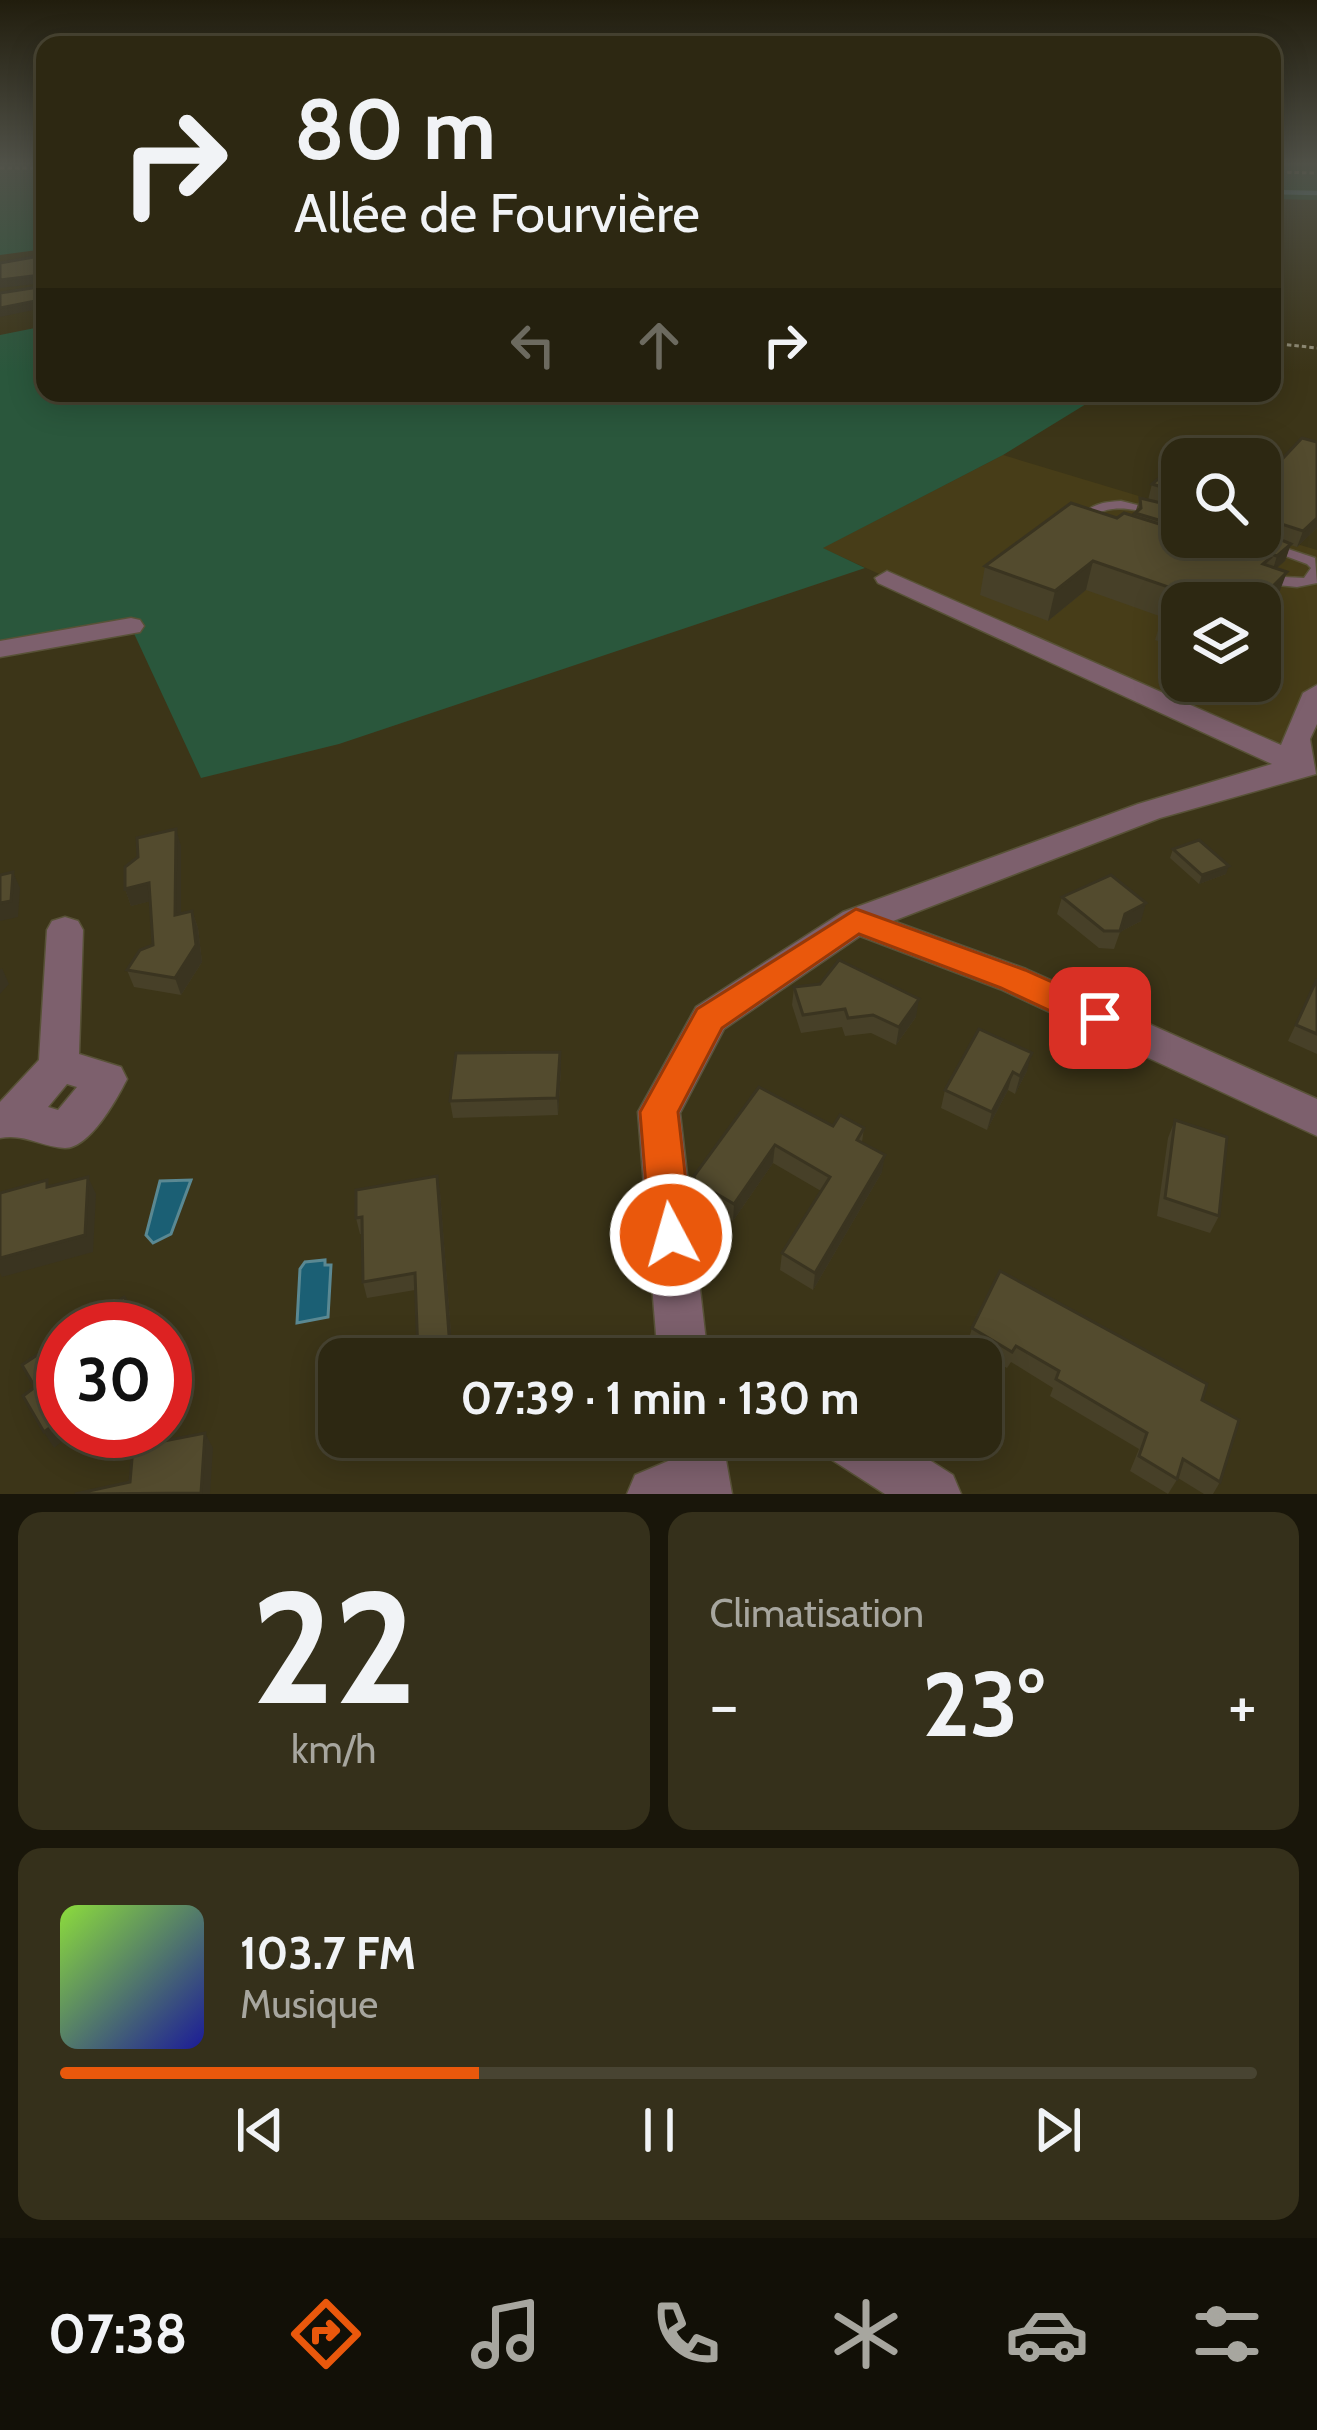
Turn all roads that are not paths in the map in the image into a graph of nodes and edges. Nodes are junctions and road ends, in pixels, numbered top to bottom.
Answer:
1 (1161, 515) edge
2 (1102, 528) edge
3 (1281, 551) edge
4 (1242, 573) edge
5 (887, 578) dead end
6 (1314, 578) edge
7 (131, 626) dead end
8 (0, 649) edge
9 (1317, 693) edge
10 (1308, 768) edge
11 (856, 921) junction
12 (65, 930) dead end
13 (1317, 1118) edge
14 (7, 1119) edge
15 (681, 1338) edge
16 (877, 1458) edge
17 (934, 1494) edge

1 - 2 lane
3 - 6 lane
4 - 6 lane
5 - 10 street
7 - 8 street
9 - 10 street
10 - 11 street
11 - 13 street
11 - 15 street
12 - 14 street
16 - 17 street

